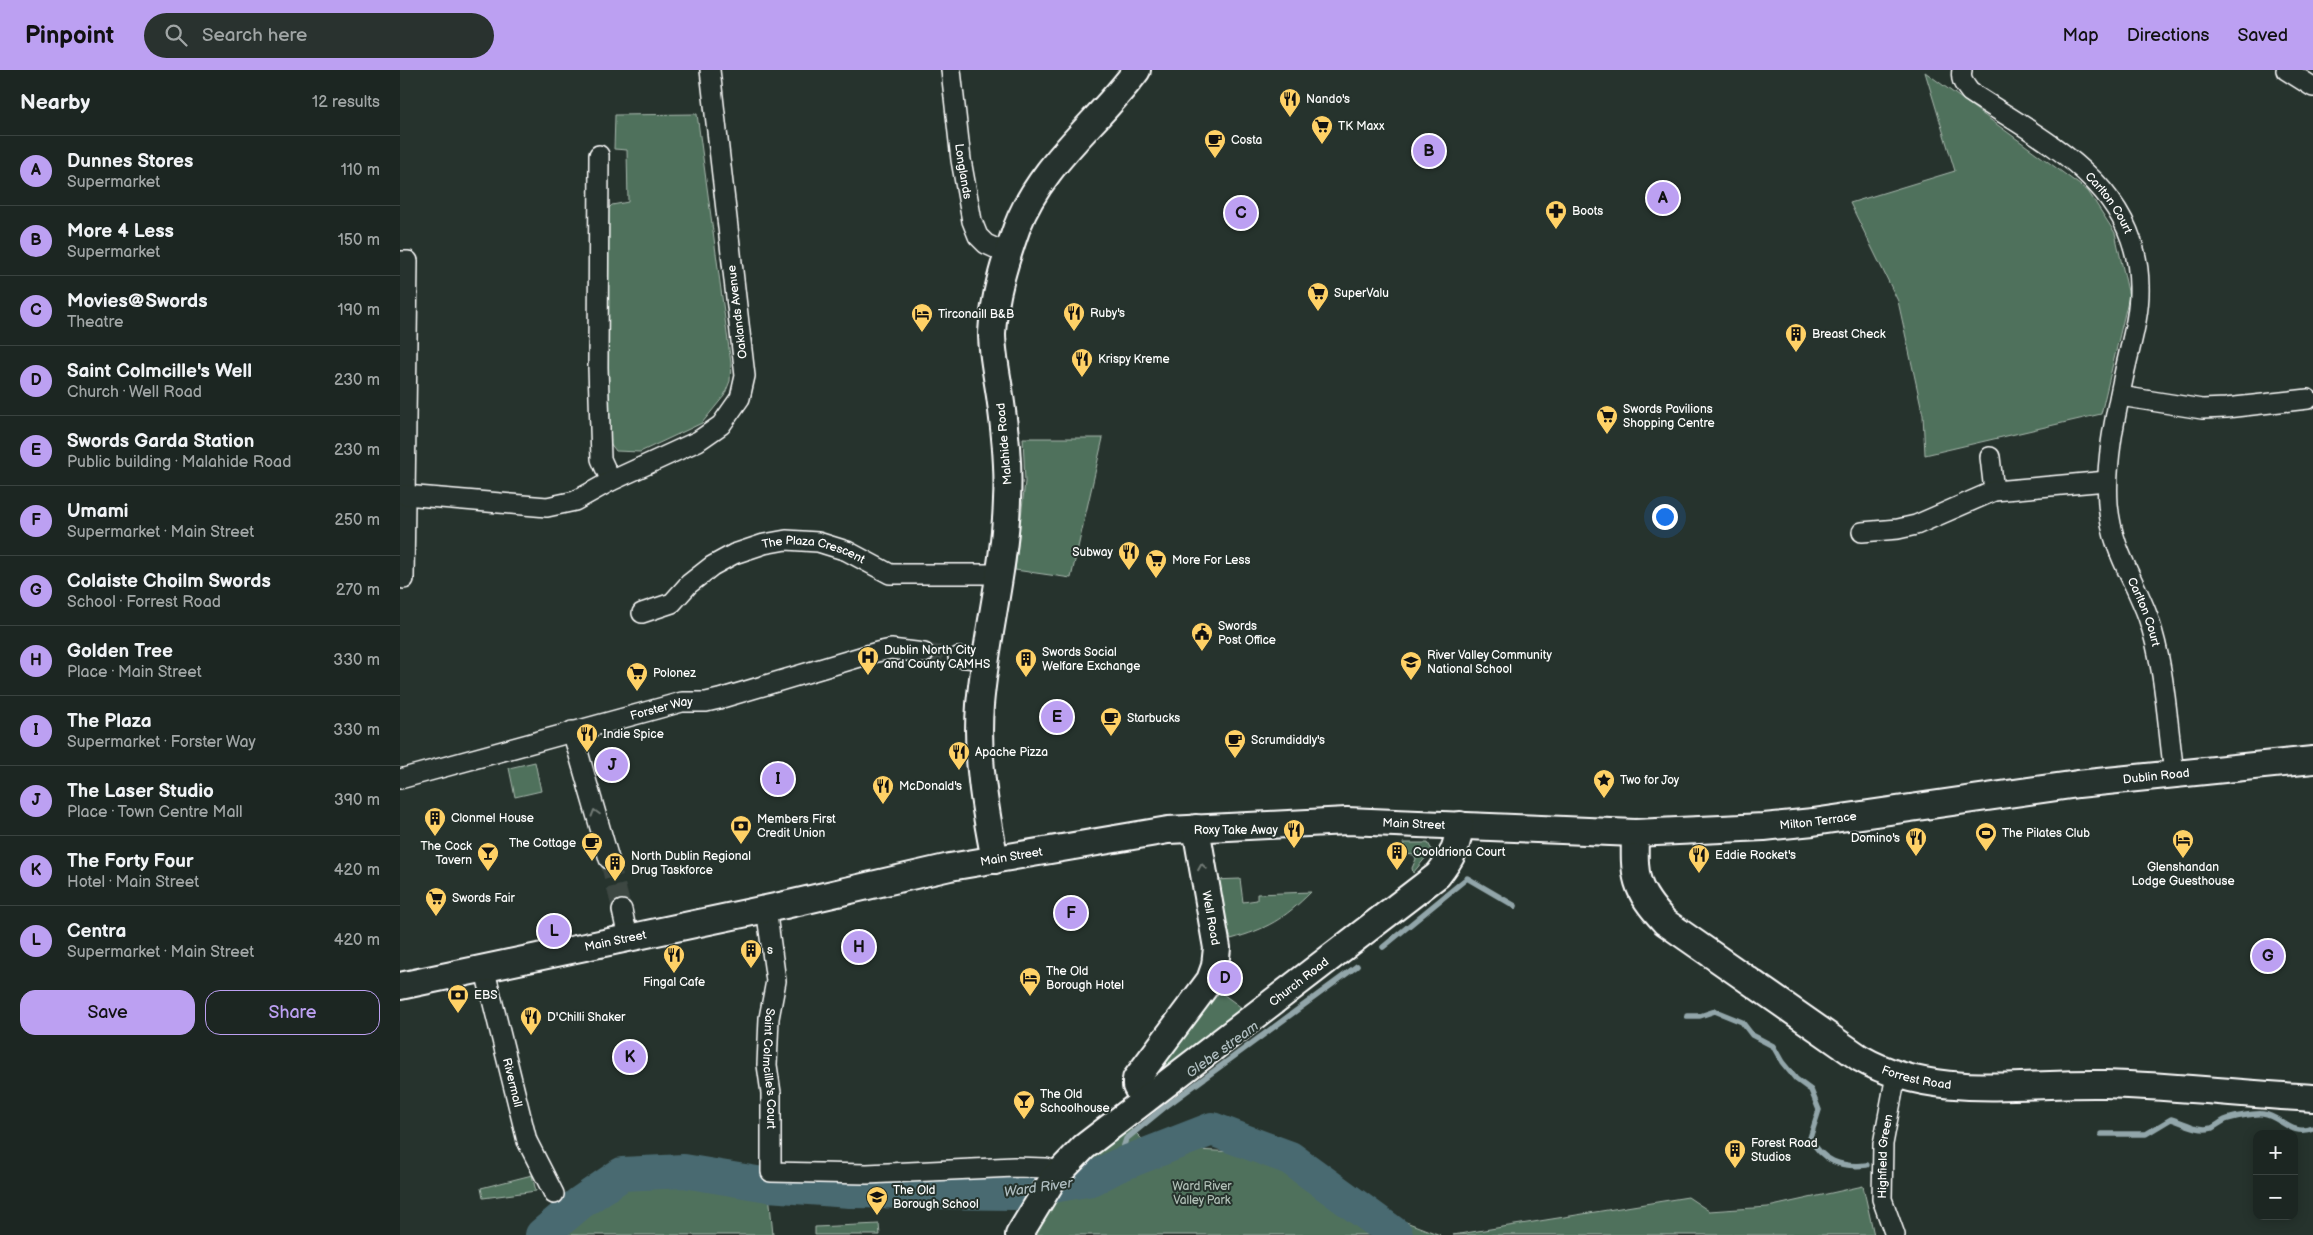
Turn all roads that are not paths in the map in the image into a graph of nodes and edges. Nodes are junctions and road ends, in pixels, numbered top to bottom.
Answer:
1 (710, 70) edge
2 (951, 70) edge
3 (1136, 70) edge
4 (1962, 70) edge
5 (2286, 70) edge
6 (2313, 87) edge
7 (599, 155) dead end
8 (1008, 254) junction
9 (400, 261) edge
10 (2120, 396) junction
11 (2308, 399) dead end
12 (1990, 456) dead end
13 (611, 481) junction
14 (2107, 481) junction
15 (1994, 491) junction
16 (405, 496) junction
17 (1862, 532) dead end
18 (1000, 574) junction
19 (404, 579) dead end
20 (642, 613) dead end
21 (924, 653) tunnel mouth
22 (958, 657) tunnel mouth
23 (985, 660) junction
24 (572, 731) junction
25 (2313, 760) edge
26 (2174, 773) junction
27 (400, 779) edge
28 (2000, 794) joint
29 (1460, 825) junction
30 (1196, 828) junction
31 (1635, 833) junction
32 (609, 860) tunnel mouth
33 (995, 860) junction
34 (766, 908) junction
35 (622, 910) tunnel mouth
36 (628, 938) junction
37 (484, 968) junction
38 (400, 986) edge
39 (1896, 1075) junction
40 (2313, 1098) edge
41 (1144, 1100) junction
42 (1057, 1175) junction
43 (554, 1194) dead end
44 (1019, 1235) edge
45 (1895, 1235) edge

1 - 13 street, Oaklands Avenue
2 - 8 street, Longlands
3 - 8 main road, Malahide Road
4 - 10 street, Carlton Court
5 - 6 street
7 - 13 street
8 - 18 main road, Malahide Road
9 - 16 street
10 - 11 street
10 - 14 street, Carlton Court
12 - 15 street
13 - 16 street, Oaklands Avenue
14 - 15 street
14 - 26 street, Carlton Court
15 - 17 street
16 - 19 street
18 - 20 street, The Plaza Crescent
18 - 23 main road, Malahide Road
21 - 24 street, Forster Way
22 - 23 street
23 - 33 main road, Malahide Road
24 - 27 street, Forster Way
32 -> 24 street
25 - 26 main road, Dublin Road
26 - 28 main road, Dublin Road
28 - 31 main road, Milton Terrace
29 - 30 main road, Main Street
29 - 31 main road, Main Street
29 - 41 main road, Church Road
30 - 33 main road, Main Street
41 -> 30 main road, Well Road
31 - 39 main road, Forrest Road
33 - 34 main road, Main Street
34 - 36 main road, Main Street
34 - 42 street, Saint Colmcille's Court
35 - 36 street
36 - 37 main road, Main Street
37 - 38 main road, Main Street
37 - 43 street, Rivermall
39 - 40 main road, Forrest Road
39 - 45 street, Highfield Green
41 - 42 main road, Church Road
42 - 44 main road, Church Road

